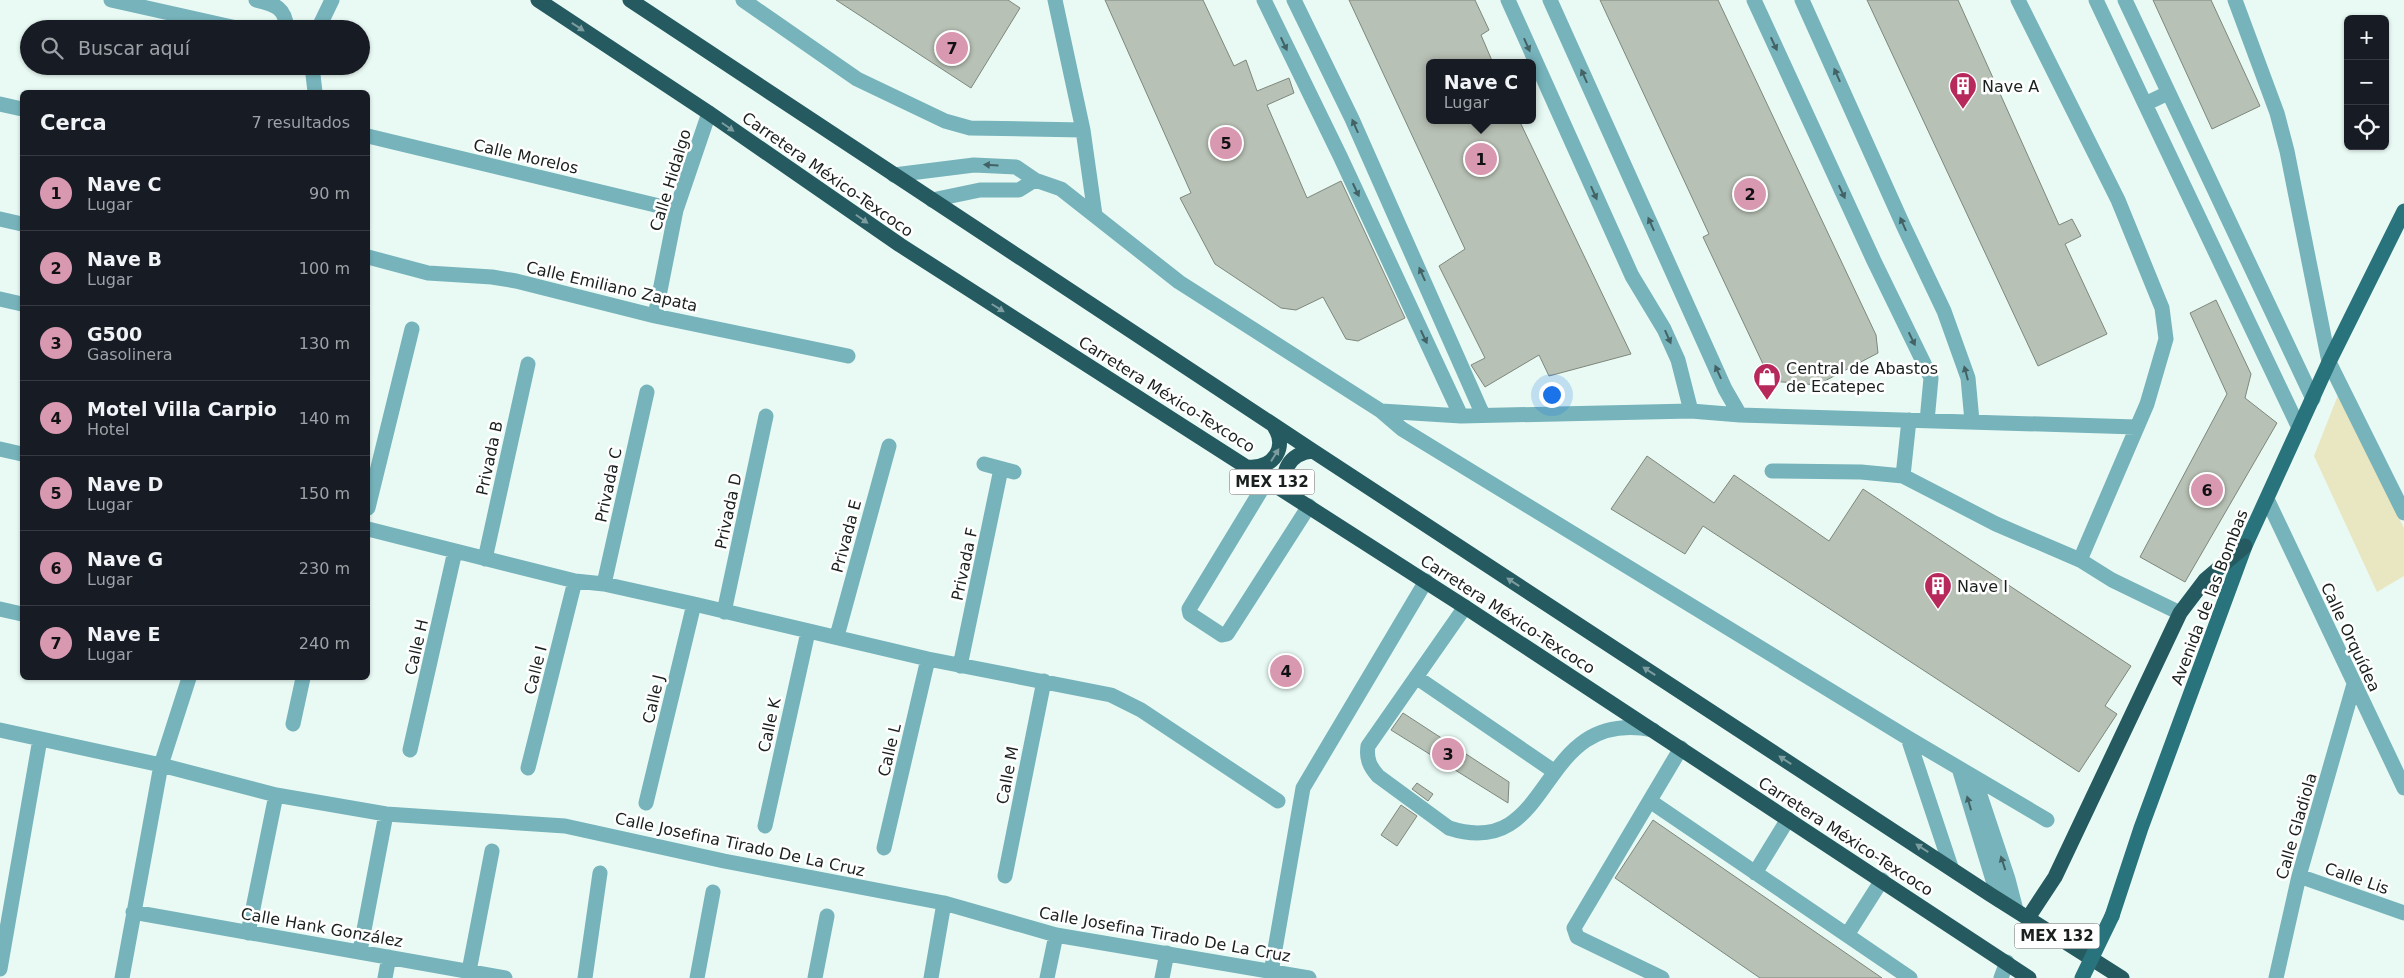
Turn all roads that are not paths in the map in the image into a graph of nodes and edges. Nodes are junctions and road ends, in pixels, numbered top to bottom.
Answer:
1 (112, 0) edge
2 (256, 0) edge
3 (332, 0) edge
4 (538, 0) edge
5 (630, 0) edge
6 (743, 0) edge
7 (1055, 0) edge
8 (1264, 0) edge
9 (1294, 0) edge
10 (1508, 0) edge
11 (1550, 0) edge
12 (1754, 0) edge
13 (1802, 0) edge
14 (2018, 0) edge
15 (2096, 0) edge
16 (2125, 0) edge
17 (2235, 0) edge
18 (201, 20) edge
19 (286, 20) edge
20 (322, 20) edge
21 (1535, 59) edge
22 (1536, 62) edge
23 (313, 75) edge
24 (314, 90) edge
25 (2168, 93) junction
26 (0, 104) edge
27 (2145, 104) junction
28 (20, 109) edge
29 (709, 113) junction
30 (1083, 130) junction
31 (370, 136) edge
32 (894, 175) junction
33 (1035, 180) junction
34 (932, 200) junction
35 (676, 210) junction
36 (2404, 211) edge
37 (1095, 215) junction
38 (0, 219) edge
39 (20, 224) edge
40 (370, 258) edge
41 (0, 299) edge
42 (20, 304) edge
43 (655, 316) junction
44 (412, 329) dead end
45 (848, 356) dead end
46 (2329, 362) junction
47 (528, 364) dead end
48 (647, 392) dead end
49 (2313, 399) junction
50 (1381, 411) junction
51 (1691, 411) junction
52 (1483, 415) junction
53 (1740, 415) junction
54 (766, 416) dead end
55 (1461, 416) junction
56 (1909, 420) junction
57 (1928, 421) junction
58 (1972, 421) junction
59 (1274, 426) junction
60 (2136, 427) junction
61 (2299, 428) junction
62 (890, 446) dead end
63 (0, 449) edge
64 (1313, 451) junction
65 (20, 454) edge
66 (984, 464) dead end
67 (1248, 467) junction
68 (1772, 471) dead end
69 (1903, 476) junction
70 (1268, 479) junction
71 (1291, 494) junction
72 (2268, 499) junction
73 (370, 500) edge
74 (1309, 506) junction
75 (2403, 506) edge
76 (370, 530) edge
77 (2245, 546) junction
78 (455, 551) junction
79 (484, 559) junction
80 (2080, 560) junction
81 (575, 581) junction
82 (1426, 582) junction
83 (604, 584) junction
84 (694, 604) junction
85 (1465, 607) junction
86 (0, 609) edge
87 (724, 612) junction
88 (2180, 613) junction
89 (20, 614) edge
90 (808, 632) junction
91 (837, 636) junction
92 (928, 659) junction
93 (960, 666) junction
94 (1416, 677) junction
95 (188, 680) edge
96 (303, 680) edge
97 (1044, 681) junction
98 (2354, 684) junction
99 (293, 724) dead end
100 (0, 730) edge
101 (1653, 730) junction
102 (40, 738) junction
103 (1908, 738) junction
104 (1681, 748) junction
105 (410, 750) dead end
106 (161, 765) junction
107 (528, 768) dead end
108 (1959, 768) junction
109 (1555, 772) junction
110 (1974, 777) junction
111 (2404, 788) edge
112 (276, 795) junction
113 (1278, 801) dead end
114 (1650, 801) junction
115 (646, 802) dead end
116 (386, 814) junction
117 (1788, 819) junction
118 (2047, 820) dead end
119 (765, 826) dead end
120 (884, 848) dead end
121 (492, 851) dead end
122 (1951, 867) junction
123 (600, 873) dead end
124 (1755, 873) junction
125 (1005, 876) dead end
126 (2299, 876) junction
127 (1882, 880) junction
128 (713, 892) dead end
129 (1995, 898) junction
130 (944, 903) junction
131 (133, 912) junction
132 (2404, 913) edge
133 (2022, 914) junction
134 (827, 916) dead end
135 (248, 933) junction
136 (1056, 935) junction
137 (1847, 935) junction
138 (360, 951) junction
139 (1167, 953) junction
140 (389, 957) junction
141 (2006, 962) junction
142 (0, 969) edge
143 (469, 971) junction
144 (1270, 974) edge
145 (122, 978) edge
146 (385, 978) edge
147 (505, 978) edge
148 (585, 978) edge
149 (697, 978) edge
150 (815, 978) edge
151 (931, 978) edge
152 (1047, 978) edge
153 (1162, 978) edge
154 (1309, 978) edge
155 (1662, 978) edge
156 (1910, 978) edge
157 (2001, 978) edge
158 (2028, 978) edge
159 (2082, 978) edge
160 (2122, 978) edge
161 (2276, 978) edge

1 - 18 street
2 - 19 street
3 - 20 street
4 -> 29 highway, Carretera México-Texcoco / MEX 132
5 - 32 highway, Carretera México-Texcoco / MEX 132
6 - 30 street
7 - 30 street
8 -> 55 street
52 -> 9 street
10 -> 21 street
53 -> 11 street
12 -> 57 street
58 -> 13 street
14 - 60 street
15 - 27 street
16 - 25 street
17 - 46 street
22 -> 51 street
23 - 24 street
25 - 27 street
25 - 49 street
26 - 28 street
27 - 61 street
29 - 35 street, Calle Hidalgo
29 -> 67 highway, Carretera México-Texcoco / MEX 132
30 - 37 street
31 - 35 street, Calle Morelos
33 -> 32 street
32 - 34 highway, Carretera México-Texcoco / MEX 132
33 - 34 street
33 - 37 street
34 - 59 highway, Carretera México-Texcoco / MEX 132
35 - 43 street, Calle Hidalgo
36 - 46 main road, Avenida de las Bombas
37 - 50 street
38 - 39 street
40 - 43 street, Calle Emiliano Zapata
41 - 42 street
43 - 45 street, Calle Emiliano Zapata
44 - 73 street
46 - 49 main road, Avenida de las Bombas
46 - 75 street
47 - 79 street, Privada B
48 - 83 street, Privada C
49 - 61 main road, Avenida de las Bombas
50 - 55 street
50 - 103 street
51 - 52 street
51 - 53 street
52 - 55 street
53 - 56 street
54 - 87 street, Privada D
56 - 57 street
56 - 69 street
57 - 58 street
58 - 60 street
59 - 64 highway, Carretera México-Texcoco / MEX 132
67 -> 59 highway
60 - 80 street
61 - 72 main road, Avenida de las Bombas
62 - 91 street, Privada E
63 - 65 street
64 - 71 highway
122 -> 64 highway, Carretera México-Texcoco / MEX 132
66 - 93 street, Privada F
67 - 70 highway, Carretera México-Texcoco / MEX 132
68 - 69 street
69 - 80 street
70 - 71 highway, Carretera México-Texcoco / MEX 132
70 - 74 street
71 - 74 highway, Carretera México-Texcoco / MEX 132
72 - 77 main road, Avenida de las Bombas
72 - 98 street, Calle Orquídea
74 - 82 highway, Carretera México-Texcoco / MEX 132
76 - 78 street
77 - 88 highway
77 - 159 main road, Avenida de las Bombas, bridge
78 - 79 street
78 - 105 street, Calle H
79 - 81 street
80 - 88 street
81 - 83 street
81 - 107 street, Calle I
82 - 85 highway, Carretera México-Texcoco / MEX 132
82 - 144 street
83 - 84 street
84 - 87 street
84 - 115 street, Calle J
85 - 94 street
85 - 101 highway, Carretera México-Texcoco / MEX 132
86 - 89 street
87 - 90 street
88 - 133 highway
90 - 91 street
90 - 119 street, Calle K
91 - 92 street
92 - 93 street
92 - 120 street, Calle L
93 - 97 street
94 - 109 street
94 - 109 street
95 - 106 street
96 - 99 street
97 - 113 street
97 - 125 street, Calle M
98 - 111 street, Calle Orquídea
98 - 126 street, Calle Gladiola
100 - 102 street, Calle Josefina Tirado De La Cruz
101 - 104 highway, Carretera México-Texcoco / MEX 132
101 - 109 street
102 - 106 street, Calle Josefina Tirado De La Cruz
102 - 142 street
103 - 108 street
103 - 122 street
104 - 114 street
104 - 117 highway, Carretera México-Texcoco / MEX 132
106 - 112 street, Calle Josefina Tirado De La Cruz
106 - 131 street
108 - 110 street
129 -> 108 street
110 - 118 street
133 -> 110 street
112 - 116 street, Calle Josefina Tirado De La Cruz
112 - 135 street
114 - 124 street
114 - 155 street
116 - 130 street, Calle Josefina Tirado De La Cruz
116 - 138 street
117 - 124 street
117 - 127 highway, Carretera México-Texcoco / MEX 132
121 - 143 street
122 - 129 highway, Carretera México-Texcoco / MEX 132
123 - 148 street
124 - 137 street
126 - 132 street, Calle Lis
126 - 161 street, Calle Gladiola
127 - 137 street
127 - 141 highway, Carretera México-Texcoco / MEX 132
128 - 149 street
129 - 133 highway, MEX 132
130 - 136 street, Calle Josefina Tirado De La Cruz
130 - 151 street
131 - 135 street, Calle Hank González
131 - 145 street
133 - 160 highway, MEX 132
134 - 150 street
135 - 138 street, Calle Hank González
136 - 139 street, Calle Josefina Tirado De La Cruz
136 - 152 street
137 - 156 street
138 - 140 street, Calle Hank González
139 - 144 street, Calle Josefina Tirado De La Cruz
139 - 153 street
140 - 143 street, Calle Hank González
140 - 146 street
141 - 157 street
141 - 158 highway, MEX 132
143 - 147 street, Calle Hank González
144 - 154 street, Calle Josefina Tirado De La Cruz

